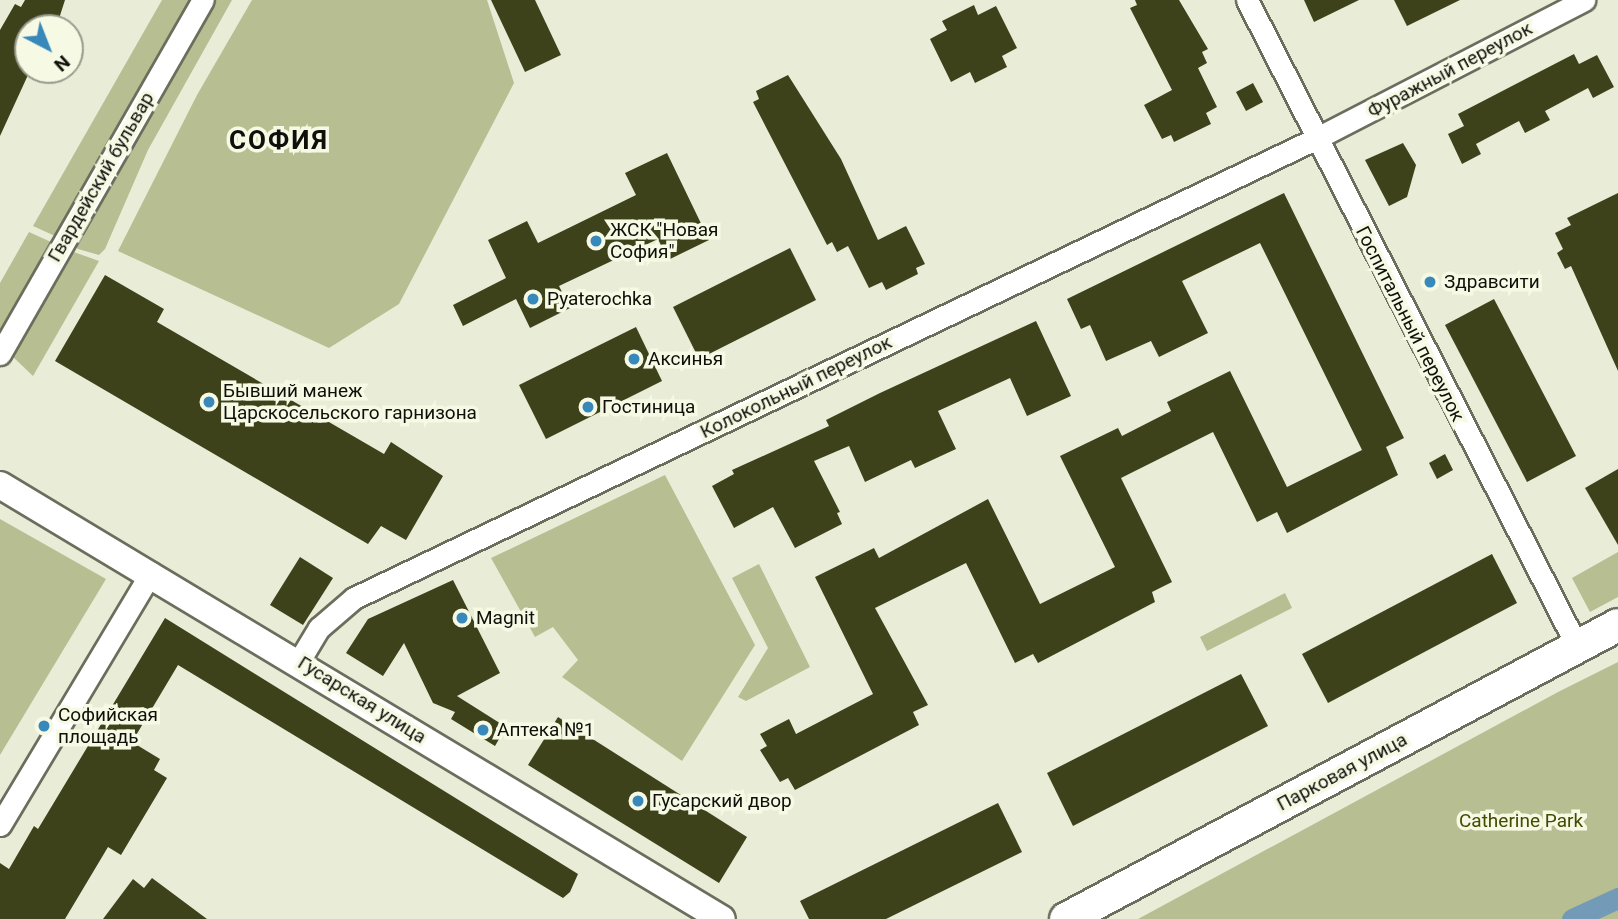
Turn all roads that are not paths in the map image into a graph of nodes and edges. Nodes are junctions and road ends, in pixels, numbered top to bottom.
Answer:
1 (203, 0) edge
2 (1247, 0) edge
3 (1584, 0) edge
4 (1315, 139) junction
5 (0, 354) edge
6 (0, 485) edge
7 (151, 573) junction
8 (1618, 625) edge
9 (1577, 646) junction
10 (299, 661) junction
11 (0, 825) edge
12 (722, 919) edge
13 (1066, 919) edge

1 - 5 street, Гвардейский бульвар
2 - 4 street, Госпитальный переулок
3 - 4 street, Фуражный переулок
4 - 9 street, Госпитальный переулок
4 - 10 street, Колокольный переулок
6 - 7 street, Гусарская улица
7 - 10 street, Гусарская улица
7 - 11 street
8 - 9 main road, Парковая улица
9 - 13 main road, Парковая улица
10 - 12 street, Гусарская улица

